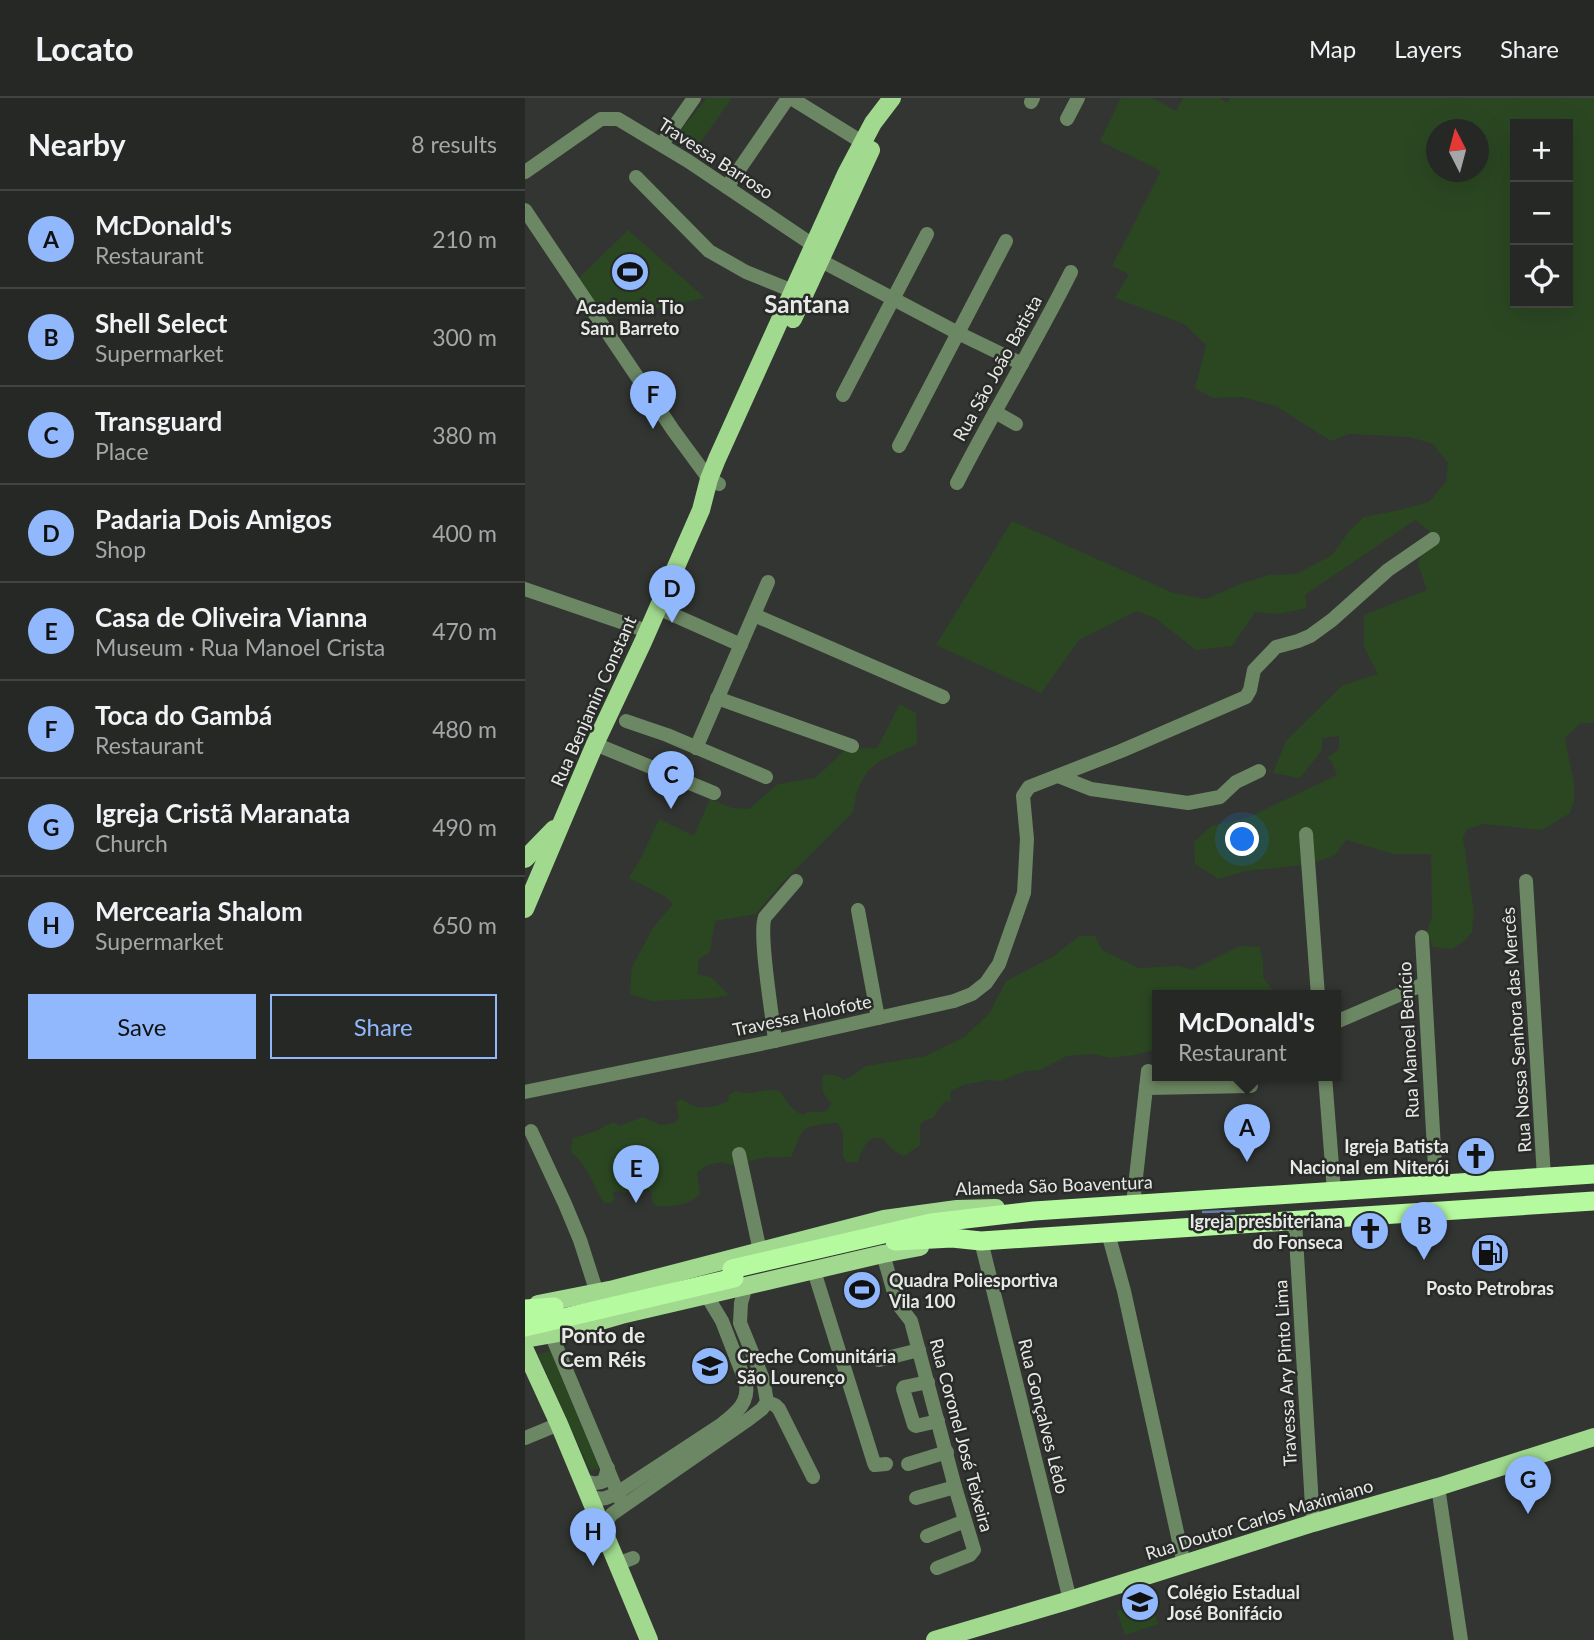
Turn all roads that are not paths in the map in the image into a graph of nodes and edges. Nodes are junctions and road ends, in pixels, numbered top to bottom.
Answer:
1 (694, 98) edge
2 (789, 98) edge
3 (892, 98) edge
4 (906, 98) edge
5 (1078, 98) edge
6 (1067, 119) dead end
7 (662, 144) junction
8 (867, 146) junction
9 (525, 172) edge
10 (636, 177) dead end
11 (727, 187) junction
12 (525, 210) edge
13 (927, 234) dead end
14 (1006, 241) dead end
15 (814, 253) junction
16 (1071, 272) dead end
17 (793, 291) junction
18 (895, 298) junction
19 (958, 333) junction
20 (1022, 364) junction
21 (843, 395) dead end
22 (995, 412) junction
23 (1016, 424) dead end
24 (899, 446) dead end
25 (714, 482) junction
26 (957, 483) dead end
27 (1433, 539) dead end
28 (768, 582) dead end
29 (525, 589) edge
30 (658, 608) junction
31 (754, 615) junction
32 (647, 631) junction
33 (741, 645) junction
34 (943, 697) dead end
35 (717, 698) junction
36 (627, 721) dead end
37 (595, 744) junction
38 (852, 746) dead end
39 (696, 748) junction
40 (1259, 771) dead end
41 (766, 776) dead end
42 (1058, 776) junction
43 (714, 793) dead end
44 (562, 821) junction
45 (1306, 834) dead end
46 (525, 859) edge
47 (525, 865) edge
48 (796, 881) dead end
49 (1526, 881) dead end
50 (537, 883) junction
51 (526, 902) edge
52 (859, 911) dead end
53 (1422, 937) dead end
54 (1425, 984) junction
55 (1318, 990) edge
56 (879, 1018) junction
57 (1341, 1020) edge
58 (775, 1041) junction
59 (1148, 1070) dead end
60 (1325, 1081) edge
61 (1251, 1086) dead end
62 (1146, 1088) junction
63 (525, 1092) edge
64 (531, 1131) dead end
65 (739, 1154) dead end
66 (1594, 1174) edge
67 (1544, 1177) junction
68 (1436, 1184) junction
69 (1334, 1191) junction
70 (1594, 1201) edge
71 (1133, 1204) junction
72 (1034, 1211) junction
73 (1295, 1221) junction
74 (1108, 1233) junction
75 (978, 1241) junction
76 (760, 1251) junction
77 (883, 1254) junction
78 (814, 1271) junction
79 (737, 1278) junction
80 (605, 1291) junction
81 (706, 1296) junction
82 (525, 1307) edge
83 (621, 1315) junction
84 (525, 1327) edge
85 (551, 1334) junction
86 (525, 1339) edge
87 (525, 1350) edge
88 (919, 1350) junction
89 (879, 1360) dead end
90 (928, 1382) junction
91 (768, 1402) junction
92 (938, 1421) junction
93 (558, 1424) junction
94 (1594, 1437) edge
95 (525, 1438) edge
96 (947, 1452) junction
97 (886, 1464) dead end
98 (908, 1464) dead end
99 (608, 1468) junction
100 (813, 1477) dead end
101 (955, 1487) junction
102 (1438, 1487) junction
103 (585, 1488) junction
104 (618, 1493) junction
105 (916, 1498) dead end
106 (624, 1507) junction
107 (965, 1521) junction
108 (1313, 1523) junction
109 (603, 1530) junction
110 (927, 1536) dead end
111 (1184, 1564) junction
112 (937, 1568) dead end
113 (1070, 1600) junction
114 (649, 1630) edge
115 (939, 1639) edge
116 (1461, 1640) edge

1 - 7 street
2 - 8 street
2 - 11 street
3 - 8 main road, Rua Benjamin Constant
4 - 8 main road, Rua Benjamin Constant
5 - 6 street
7 - 9 street, Travessa Barroso
7 - 11 street, Travessa Barroso
8 - 15 main road, Rua Benjamin Constant
10 - 17 street
11 - 15 street, Travessa Barroso
12 - 25 street
13 - 18 street
14 - 19 street
15 - 17 main road, Rua Benjamin Constant
15 - 18 street, Travessa Barroso
15 - 25 main road, Rua Benjamin Constant
16 - 20 street, Rua São João Batista
17 - 25 main road, Rua Benjamin Constant
18 - 19 street, Travessa Barroso
18 - 21 street
19 - 20 street, Travessa Barroso
19 - 24 street
20 - 22 street, Rua São João Batista
22 - 23 street
22 - 26 street, Rua São João Batista
25 - 30 main road, Rua Benjamin Constant
27 - 42 street
28 - 31 street
29 - 32 street
30 - 32 main road, Rua Benjamin Constant
30 - 33 street
31 - 33 street
31 - 34 street
32 - 37 main road, Rua Benjamin Constant
33 - 35 street
35 - 38 street
35 - 39 street
36 - 39 street
37 - 43 street
37 - 44 main road, Rua Benjamin Constant
39 - 41 street
40 - 42 street
42 - 56 street, Travessa Holofote
44 - 46 main road
44 - 50 main road, Rua Benjamin Constant
45 - 55 street
47 - 50 main road
48 - 58 street
49 - 67 street, Rua Nossa Senhora das Mercês
50 - 51 main road, Rua Benjamin Constant
52 - 56 street
53 - 54 street, Rua Manoel Benício
54 - 57 street
54 - 68 street, Rua Manoel Benício
56 - 58 street, Travessa Holofote
58 - 63 street, Travessa Holofote
59 - 62 street
60 - 69 street
61 - 62 street
62 - 71 street
64 - 80 street
65 - 76 street
66 - 67 highway, Alameda São Boaventura
67 - 68 highway, Alameda São Boaventura
68 - 69 highway, Alameda São Boaventura
69 - 71 highway, Alameda São Boaventura
70 - 73 highway
71 - 72 highway, Alameda São Boaventura
72 - 76 main road, Alameda São Boaventura
72 - 79 highway
73 - 74 highway
73 - 108 street, Travessa Ary Pinto Lima
74 - 75 highway
74 - 111 street
75 - 77 main road
75 - 79 highway
75 - 113 street, Rua Gonçalves Lêdo
76 - 80 main road, Alameda São Boaventura
77 - 78 main road
77 - 88 street, Rua Coronel José Teixeira
78 - 79 main road
78 - 97 street
79 - 81 main road
79 - 82 highway
79 - 84 highway, bridge
79 - 91 street
80 - 82 main road, Alameda São Boaventura
80 - 83 main road
81 - 83 main road
81 - 104 street
83 - 85 main road
85 - 86 main road
85 - 99 street
87 - 93 main road
88 - 89 street
88 - 90 street, Rua Coronel José Teixeira
90 - 92 street, Rua Coronel José Teixeira
90 - 92 street
91 - 100 street
91 - 106 street
92 - 96 street, Rua Coronel José Teixeira
93 - 95 street
93 - 103 main road
94 - 102 main road, Rua Doutor Carlos Maximiano
96 - 98 street
96 - 101 street, Rua Coronel José Teixeira
99 - 103 street
99 - 104 street
101 - 105 street
101 - 107 street, Rua Coronel José Teixeira
102 - 108 main road, Rua Doutor Carlos Maximiano
102 - 116 street
103 - 104 street
103 - 109 main road
104 - 106 street
106 - 109 street
107 - 110 street
107 - 112 street, Rua Coronel José Teixeira
108 - 111 main road, Rua Doutor Carlos Maximiano
109 - 114 main road
111 - 113 main road, Rua Doutor Carlos Maximiano
113 - 115 main road, Rua Doutor Carlos Maximiano

